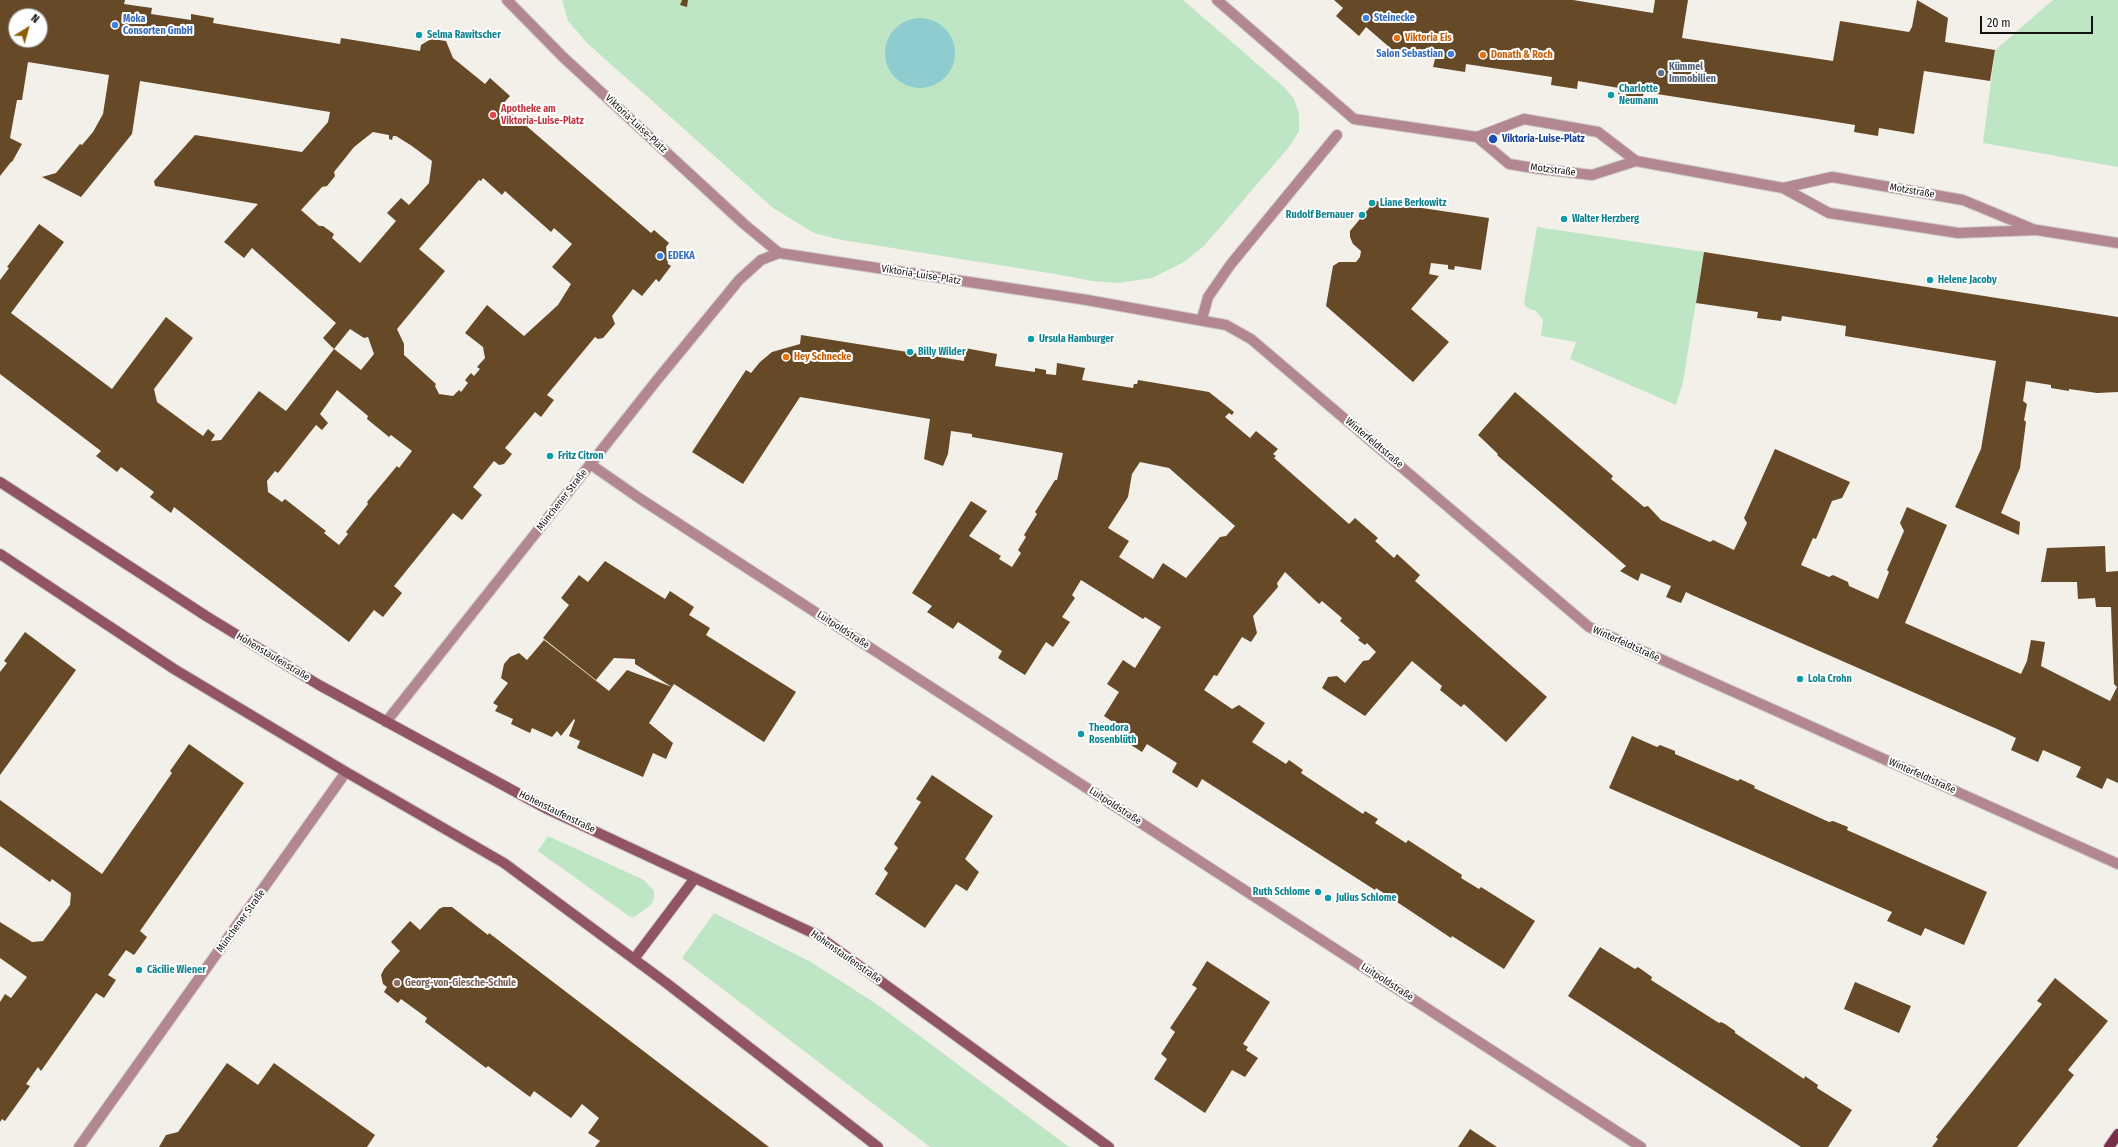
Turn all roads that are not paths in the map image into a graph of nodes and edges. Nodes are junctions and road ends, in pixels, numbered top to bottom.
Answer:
1 (507, 0) edge
2 (1217, 0) edge
3 (1337, 135) dead end
4 (1477, 137) junction
5 (1636, 161) junction
6 (1783, 188) junction
7 (2037, 230) junction
8 (2118, 243) edge
9 (779, 253) junction
10 (1202, 319) junction
11 (590, 464) junction
12 (0, 482) edge
13 (0, 554) edge
14 (386, 722) junction
15 (346, 772) junction
16 (2118, 864) edge
17 (695, 878) junction
18 (634, 958) junction
19 (2118, 1134) edge
20 (79, 1147) edge
21 (878, 1147) edge
22 (1109, 1147) edge
23 (1641, 1147) edge
24 (2109, 1147) edge

1 - 9 street, Viktoria-Luise-Platz
2 - 4 street, Motzstraße
3 - 10 street
4 - 5 street, Motzstraße
4 - 5 street, Motzstraße
5 - 6 street, Motzstraße
6 - 7 street, Motzstraße
6 - 7 street, Motzstraße
7 - 8 street, Motzstraße
9 - 10 street, Viktoria-Luise-Platz
9 - 11 street, Münchener Straße
10 - 16 street, Winterfeldtstraße
11 - 14 street, Münchener Straße
11 - 23 street, Luitpoldstraße
12 - 14 main road, Hohenstaufenstraße
13 - 15 main road
14 - 17 main road, Hohenstaufenstraße
15 - 18 main road
15 - 20 street, Münchener Straße
17 - 18 main road
17 - 22 main road, Hohenstaufenstraße
18 - 21 main road
19 - 24 main road

